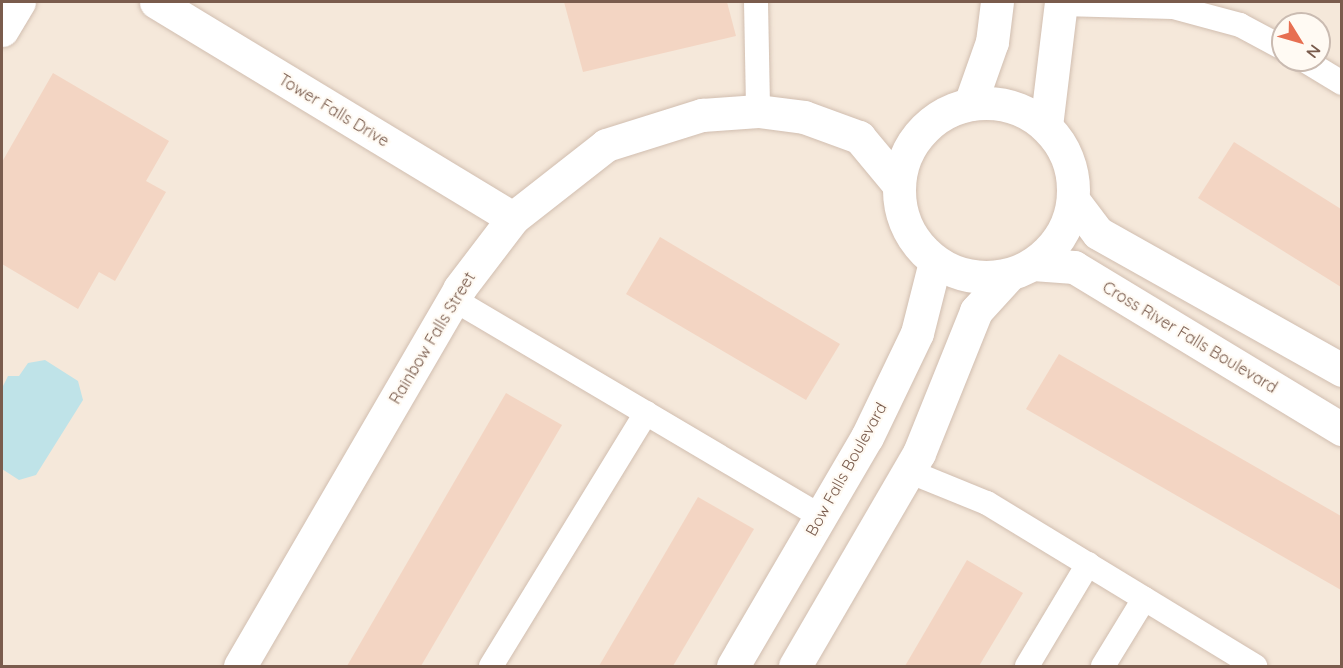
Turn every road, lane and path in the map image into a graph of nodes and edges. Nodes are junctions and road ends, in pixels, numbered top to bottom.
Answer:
1 (19, 2) edge
2 (156, 2) edge
3 (756, 2) edge
4 (997, 2) edge
5 (1061, 3) edge
6 (2, 30) edge
7 (1271, 42) edge
8 (1323, 72) edge
9 (1341, 83) edge
10 (970, 104) junction
11 (758, 111) junction
12 (1046, 126) junction
13 (925, 128) junction
14 (859, 137) junction
15 (899, 185) junction
16 (1073, 201) junction
17 (513, 219) junction
18 (935, 262) junction
19 (1021, 270) junction
20 (453, 299) junction
21 (1341, 370) edge
22 (646, 413) junction
23 (1341, 429) edge
24 (908, 471) junction
25 (820, 516) junction
26 (1088, 564) junction
27 (1144, 599) junction
28 (240, 666) edge
29 (491, 666) edge
30 (733, 666) edge
31 (795, 666) edge
32 (1027, 666) edge
33 (1103, 666) edge
34 (1255, 666) edge

1 - 6 street
2 - 17 street, Tower Falls Drive
3 - 11 lane
4 - 10 street
5 - 7 lane
5 - 12 street
8 - 9 lane
10 - 12 street
10 - 13 street
11 - 14 street, Rainbow Falls Street
11 - 17 street, Rainbow Falls Street
12 - 16 street
13 - 14 street, Rainbow Falls Street
13 - 15 street
14 - 15 street
15 - 18 street
16 - 19 street
16 - 21 street
17 - 20 street, Rainbow Falls Street
18 - 19 street
18 - 25 street, Bow Falls Boulevard
19 - 23 street, Cross River Falls Boulevard
19 - 24 street
20 - 22 lane
20 - 28 street, Rainbow Falls Street
22 - 25 lane
22 - 29 lane
24 - 26 lane
24 - 31 street
25 - 30 street, Bow Falls Boulevard
26 - 27 lane
26 - 32 lane
27 - 33 lane
27 - 34 lane

